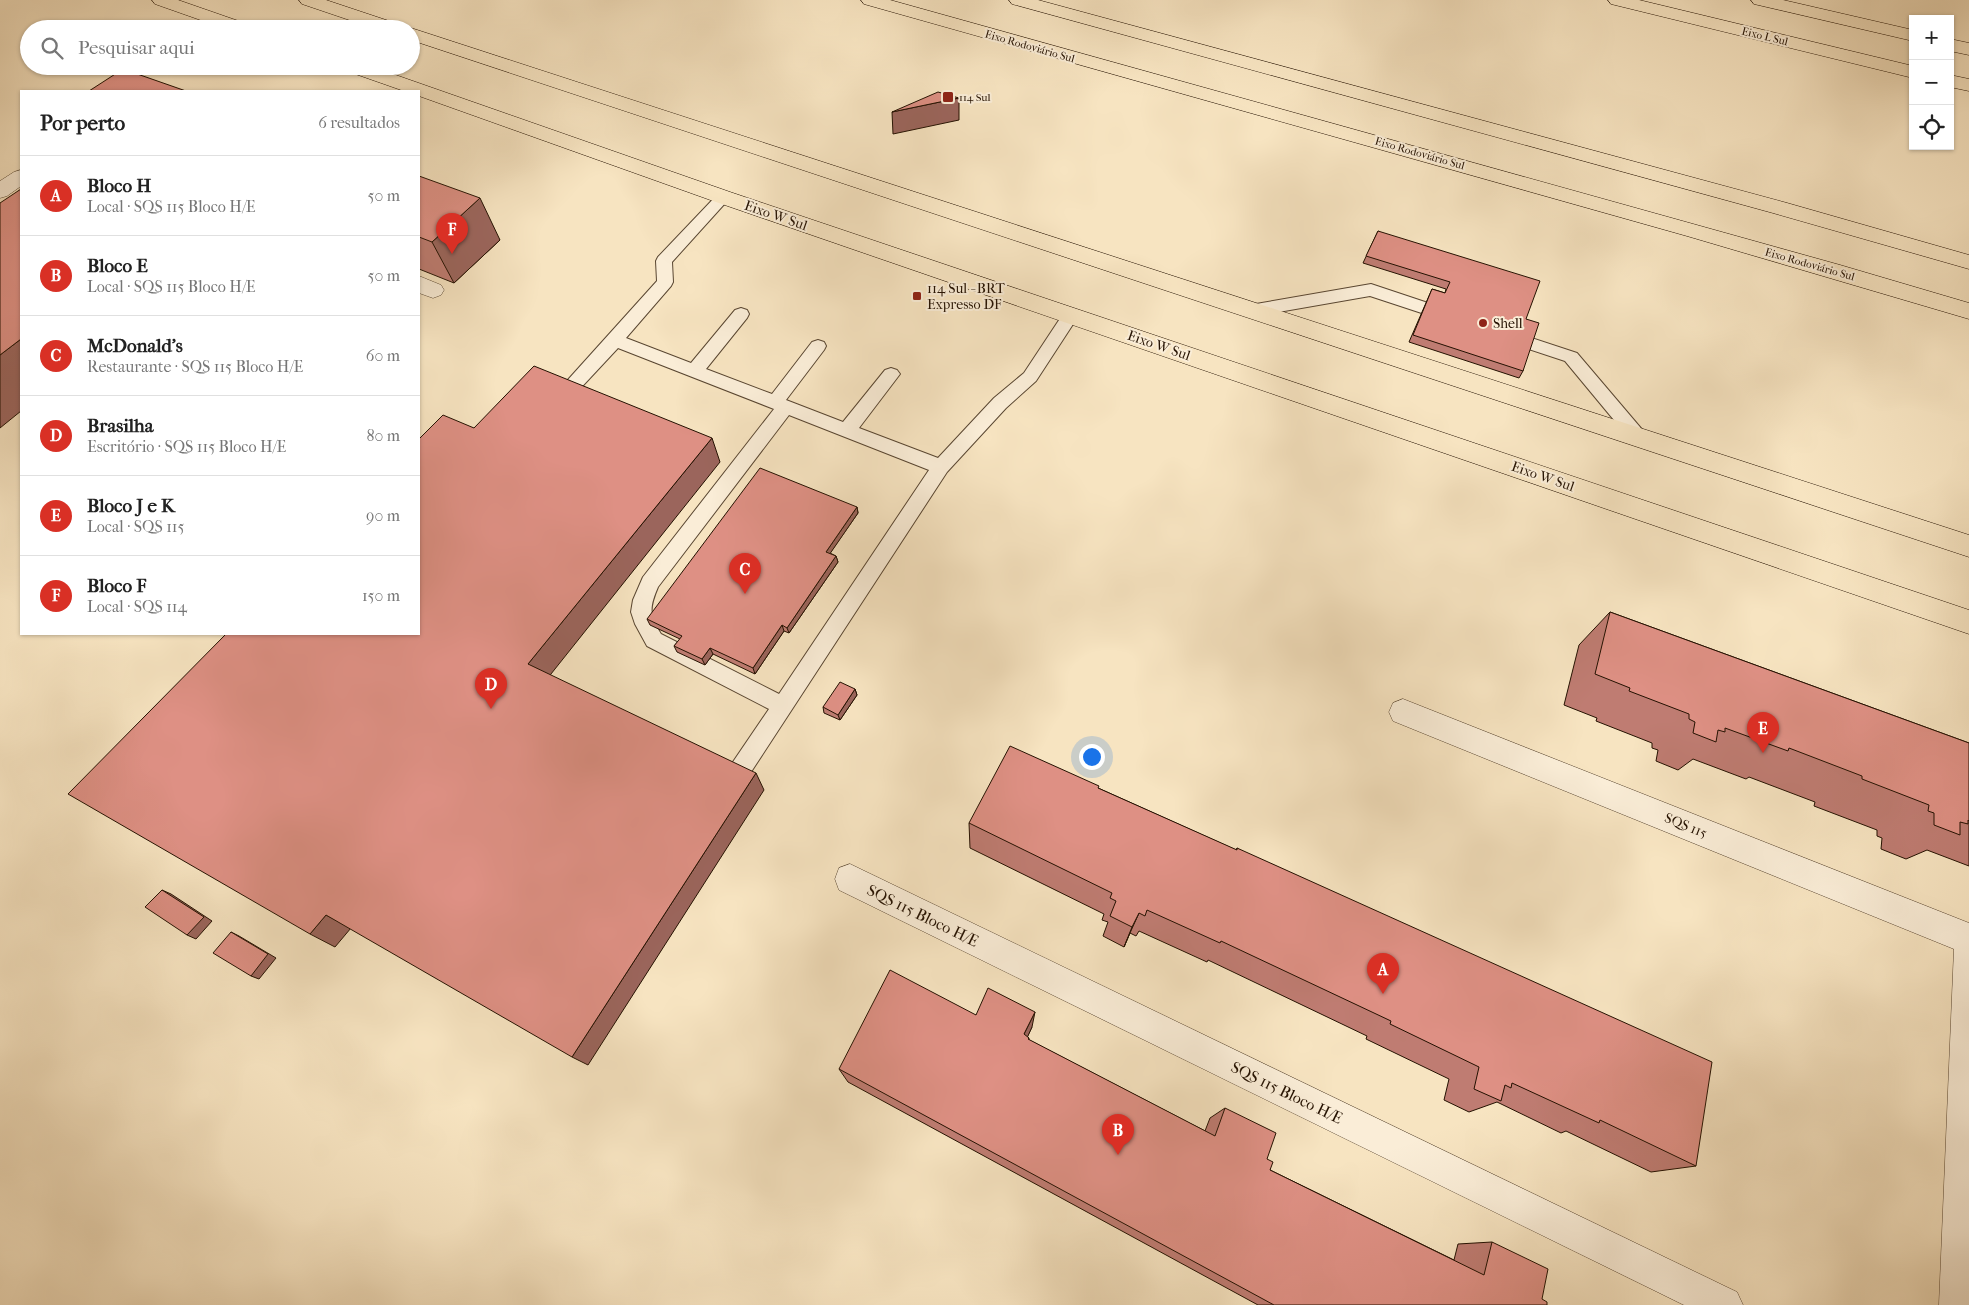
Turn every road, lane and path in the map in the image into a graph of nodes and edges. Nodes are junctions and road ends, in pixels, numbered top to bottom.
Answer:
1 (161, 0) edge
2 (308, 0) edge
3 (870, 0) edge
4 (1018, 0) edge
5 (1617, 0) edge
6 (1760, 0) edge
7 (218, 20) edge
8 (368, 20) edge
9 (1909, 35) edge
10 (420, 37) edge
11 (1954, 45) edge
12 (1969, 49) edge
13 (1909, 71) edge
14 (377, 75) edge
15 (1954, 82) edge
16 (1969, 85) edge
17 (419, 90) edge
18 (420, 90) edge
19 (20, 178) edge
20 (0, 191) edge
21 (723, 197) junction
22 (1969, 262) edge
23 (1250, 311) junction
24 (1969, 311) edge
25 (741, 314) dead end
26 (1071, 315) junction
27 (1462, 320) edge
28 (1489, 330) edge
29 (615, 340) junction
30 (818, 346) dead end
31 (694, 371) junction
32 (892, 374) dead end
33 (780, 404) junction
34 (548, 412) edge
35 (847, 430) junction
36 (1639, 438) junction
37 (941, 466) junction
38 (1969, 546) edge
39 (1969, 622) edge
40 (783, 706) junction
41 (1403, 712) dead end
42 (720, 801) edge
43 (850, 879) dead end
44 (1969, 939) edge
45 (1969, 950) edge
46 (1724, 1305) edge
47 (1958, 1305) edge

1 - 7 main road
2 - 8 main road
3 - 24 main road, Eixo Rodoviário Sul
4 - 22 main road
5 - 13 main road, Eixo L Sul
6 - 9 main road
10 - 23 main road
11 - 12 main road
14 - 17 main road, Eixo W Sul
15 - 16 main road
18 - 21 main road, Eixo W Sul
19 - 20 street
21 - 26 main road, Eixo W Sul
21 - 29 lane
23 - 27 lane
23 - 36 main road
25 - 31 lane
26 - 37 lane
26 - 39 main road, Eixo W Sul
28 - 36 lane
29 - 31 lane
29 - 34 lane
30 - 33 lane
31 - 33 lane
32 - 35 lane
33 - 35 lane
33 - 40 lane
35 - 37 lane
36 - 38 main road
37 - 40 lane
40 - 42 lane
41 - 44 street, SQS 115
43 - 46 street, SQS 115 Bloco H/E
45 - 47 street

